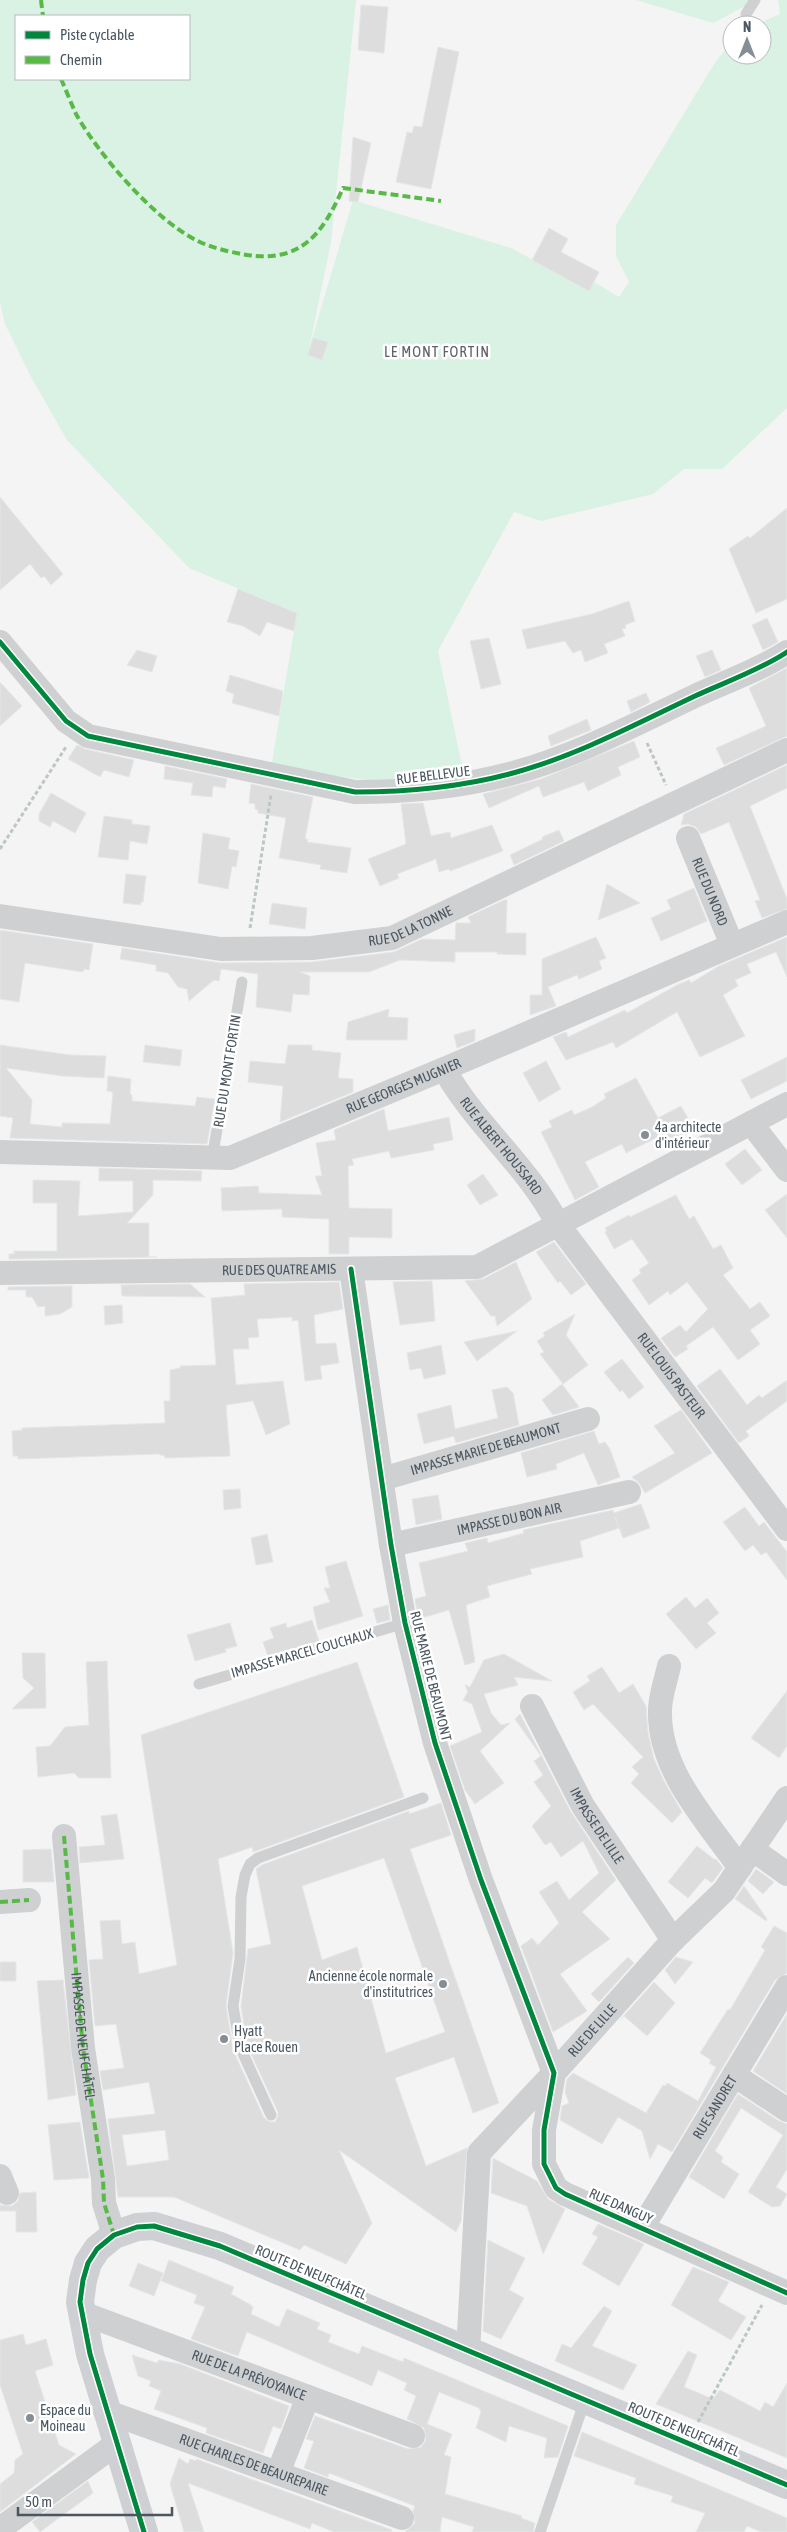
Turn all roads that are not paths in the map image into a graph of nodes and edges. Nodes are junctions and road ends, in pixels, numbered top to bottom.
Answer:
1 (746, 0) edge
2 (755, 0) edge
3 (0, 642) edge
4 (787, 652) edge
5 (787, 750) edge
6 (688, 838) dead end
7 (0, 916) edge
8 (787, 922) edge
9 (732, 945) junction
10 (242, 982) dead end
11 (444, 1069) junction
12 (787, 1104) edge
13 (751, 1123) junction
14 (0, 1152) edge
15 (212, 1159) junction
16 (787, 1170) edge
17 (557, 1223) junction
18 (351, 1268) junction
19 (0, 1273) edge
20 (588, 1419) dead end
21 (382, 1478) junction
22 (628, 1492) dead end
23 (787, 1529) edge
24 (391, 1545) junction
25 (405, 1623) junction
26 (669, 1666) dead end
27 (199, 1684) dead end
28 (532, 1706) dead end
29 (424, 1798) dead end
30 (787, 1798) edge
31 (64, 1836) dead end
32 (746, 1858) junction
33 (787, 1874) edge
34 (29, 1900) dead end
35 (0, 1902) edge
36 (673, 1940) junction
37 (787, 1987) edge
38 (554, 2073) junction
39 (734, 2075) junction
40 (787, 2110) edge
41 (271, 2115) dead end
42 (642, 2228) junction
43 (114, 2235) junction
44 (779, 2290) edge
45 (82, 2313) junction
46 (468, 2350) junction
47 (308, 2397) junction
48 (585, 2400) junction
49 (105, 2411) junction
50 (413, 2436) dead end
51 (116, 2444) junction
52 (278, 2473) junction
53 (787, 2485) edge
54 (402, 2518) dead end
55 (0, 2529) edge
56 (144, 2532) edge
57 (540, 2532) edge

1 - 2 lane
3 - 4 street, RUE BELLEVUE
5 - 7 street, RUE DE LA TONNE
6 - 9 street, RUE DU NORD
8 - 9 street, RUE GEORGES MUGNIER
9 - 11 street, RUE GEORGES MUGNIER
10 - 15 lane, RUE DU MONT FORTIN
11 - 15 street, RUE GEORGES MUGNIER
11 - 17 street, RUE ALBERT HOUSSARD
12 - 13 street, RUE DES QUATRE AMIS
13 - 16 street
13 - 17 street, RUE DES QUATRE AMIS
14 - 15 street, RUE GEORGES MUGNIER
17 - 18 street, RUE DES QUATRE AMIS
17 - 23 street, RUE LOUIS PASTEUR
18 - 19 street, RUE DES QUATRE AMIS
18 - 21 street, RUE MARIE DE BEAUMONT
20 - 21 street, IMPASSE MARIE DE BEAUMONT
21 - 24 street, RUE MARIE DE BEAUMONT
22 - 24 street, IMPASSE DU BON AIR
24 - 25 street, RUE MARIE DE BEAUMONT
25 - 27 lane, IMPASSE MARCEL COUCHAUX
25 - 38 street, RUE MARIE DE BEAUMONT
26 - 32 street
28 - 36 street, IMPASSE DE LILLE
29 - 41 lane
30 - 32 street, RUE DE LILLE
31 - 43 street, IMPASSE DE NEUFCHÂTEL
32 - 33 street
32 - 36 street, RUE DE LILLE
34 - 35 street
36 - 38 street, RUE DE LILLE
37 - 39 street, RUE SANDRET
38 - 42 street, RUE DANGUY
38 - 46 street, RUE DE LILLE
39 - 40 street
39 - 42 street, RUE SANDRET
42 - 44 street, RUE DANGUY
43 - 45 main road, ROUTE DE NEUFCHÂTEL
43 - 46 main road, ROUTE DE NEUFCHÂTEL
45 - 47 street, RUE DE LA PRÉVOYANCE
45 - 49 main road, ROUTE DE NEUFCHÂTEL
46 - 48 main road, ROUTE DE NEUFCHÂTEL
47 - 50 street, RUE DE LA PRÉVOYANCE
47 - 52 street
48 - 53 main road, ROUTE DE NEUFCHÂTEL
48 - 57 lane
49 - 51 main road, ROUTE DE NEUFCHÂTEL
49 - 52 street, RUE CHARLES DE BEAUREPAIRE
51 - 55 street
51 - 56 main road, ROUTE DE NEUFCHÂTEL
52 - 54 street, RUE CHARLES DE BEAUREPAIRE

